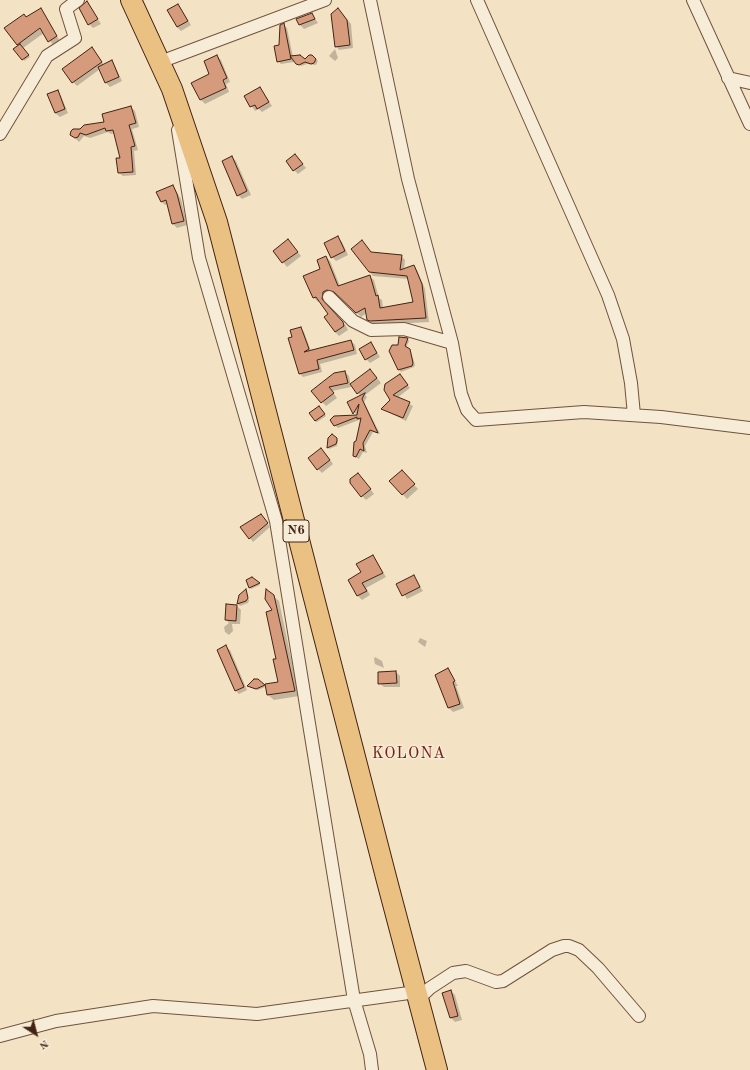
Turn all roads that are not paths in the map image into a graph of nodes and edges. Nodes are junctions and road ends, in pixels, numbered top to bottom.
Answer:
1 (78, 0) edge
2 (131, 0) edge
3 (325, 0) edge
4 (370, 0) edge
5 (477, 0) edge
6 (692, 0) edge
7 (160, 62) junction
8 (728, 78) junction
9 (750, 83) edge
10 (172, 89) junction
11 (750, 124) edge
12 (0, 134) edge
13 (329, 297) dead end
14 (452, 342) junction
15 (634, 415) junction
16 (750, 428) edge
17 (417, 996) junction
18 (354, 1000) junction
19 (639, 1016) dead end
20 (0, 1036) edge
21 (372, 1070) edge
22 (438, 1070) edge

1 - 12 street
2 - 7 highway, N6
3 - 7 street
4 - 14 street
5 - 15 street
6 - 8 street
7 - 10 highway, N6
8 - 9 street
8 - 11 street
10 - 17 highway, N6
10 - 18 street
13 - 14 street
14 - 15 street
15 - 16 street
17 - 18 street
17 - 19 street
17 - 22 highway, N6
18 - 20 street
18 - 21 street

